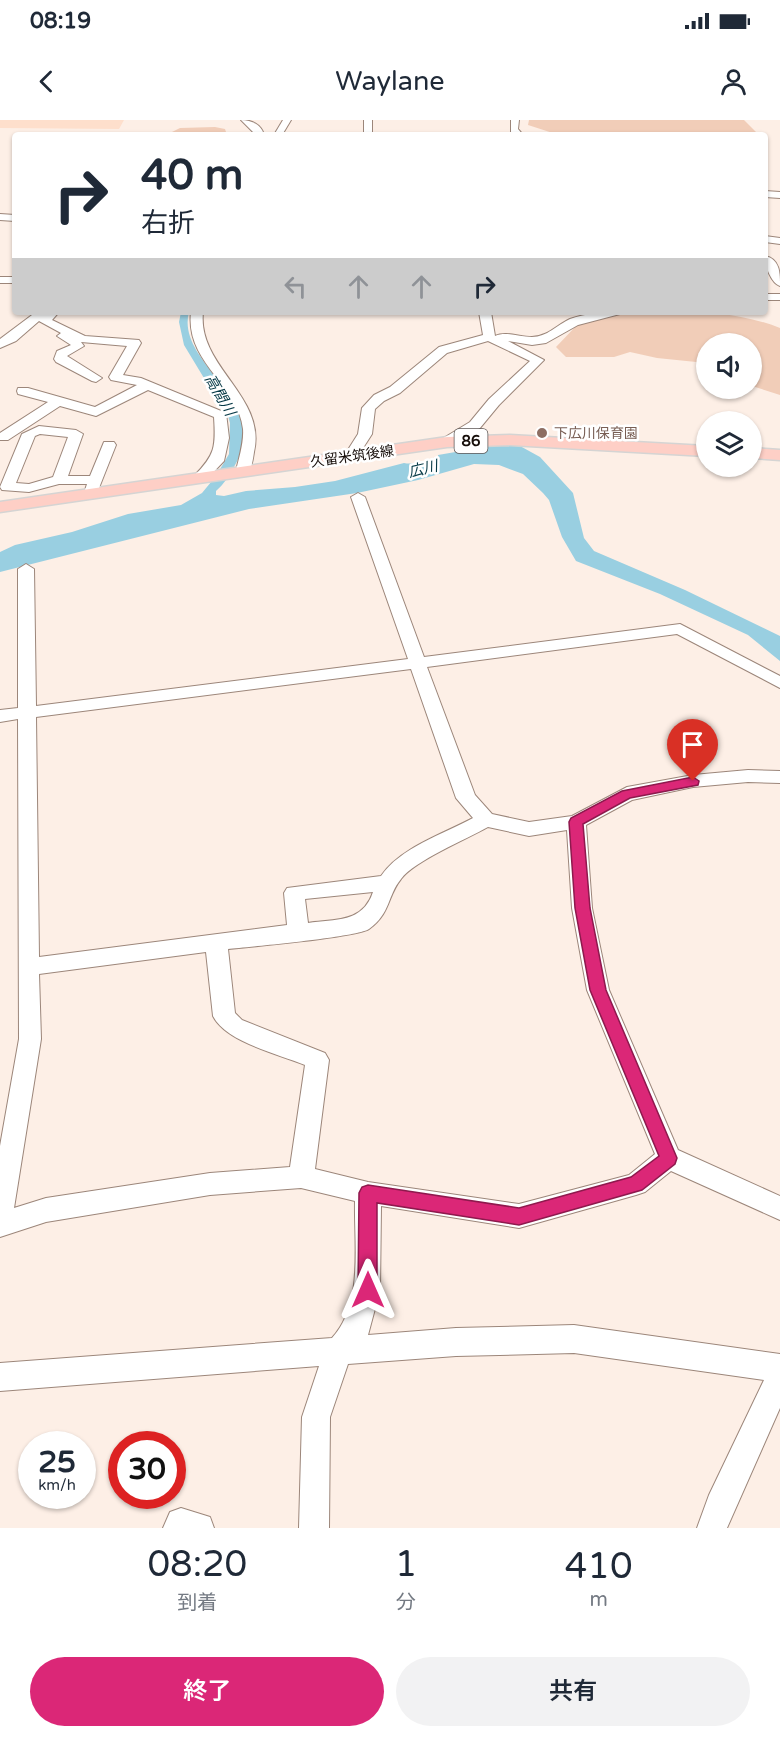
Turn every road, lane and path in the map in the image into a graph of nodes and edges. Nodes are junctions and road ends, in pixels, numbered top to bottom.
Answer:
1 (245, 120) edge
2 (260, 132) edge
3 (768, 260) edge
4 (780, 283) edge
5 (40, 315) edge
6 (50, 315) edge
7 (196, 315) edge
8 (486, 315) edge
9 (603, 315) edge
10 (33, 322) junction
11 (491, 337) junction
12 (0, 344) edge
13 (96, 378) dead end
14 (147, 385) junction
15 (23, 391) dead end
16 (59, 401) junction
17 (3, 436) dead end
18 (447, 442) junction
19 (109, 445) dead end
20 (696, 450) edge
21 (762, 454) edge
22 (780, 455) edge
23 (351, 456) junction
24 (240, 472) junction
25 (204, 478) junction
26 (59, 480) junction
27 (93, 487) junction
28 (358, 497) dead end
29 (0, 507) edge
30 (26, 569) dead end
31 (416, 662) junction
32 (780, 683) edge
33 (27, 712) junction
34 (0, 716) edge
35 (780, 777) edge
36 (486, 820) junction
37 (576, 822) junction
38 (387, 883) junction
39 (298, 931) junction
40 (216, 941) junction
41 (28, 967) junction
42 (669, 1158) junction
43 (300, 1177) junction
44 (368, 1193) junction
45 (780, 1208) edge
46 (0, 1219) edge
47 (0, 1225) edge
48 (338, 1352) junction
49 (780, 1368) edge
50 (780, 1376) edge
51 (0, 1377) edge
52 (178, 1528) edge
53 (199, 1528) edge
54 (314, 1528) edge
55 (712, 1528) edge

1 - 2 street
3 - 4 street
5 - 10 street
6 - 14 street
7 - 24 street
8 - 11 street
9 - 11 street
10 - 12 street
10 - 13 street
11 - 18 street
11 - 23 street
14 - 16 street
14 - 25 street
15 - 16 street
16 - 17 street
18 - 20 main road, 久留米筑後線 / 86
18 - 23 main road, 久留米筑後線 / 86
19 - 27 street
21 - 22 main road
23 - 24 main road, 久留米筑後線 / 86
24 - 25 main road, 久留米筑後線 / 86
25 - 27 main road, 久留米筑後線 / 86
26 - 26 street
26 - 27 street
27 - 29 main road, 久留米筑後線 / 86
28 - 31 street
30 - 33 street
31 - 32 street
31 - 33 street
31 - 36 street
33 - 34 street
33 - 41 street
35 - 37 street
36 - 37 street
36 - 38 street
37 - 42 street
38 - 39 street
38 - 39 street
39 - 40 street
40 - 41 street
40 - 43 street
41 - 46 street
42 - 44 street
42 - 45 street
43 - 44 street
43 - 47 street
44 - 48 street
48 - 49 street
48 - 51 street
48 - 54 street
50 - 55 street
52 - 53 street

